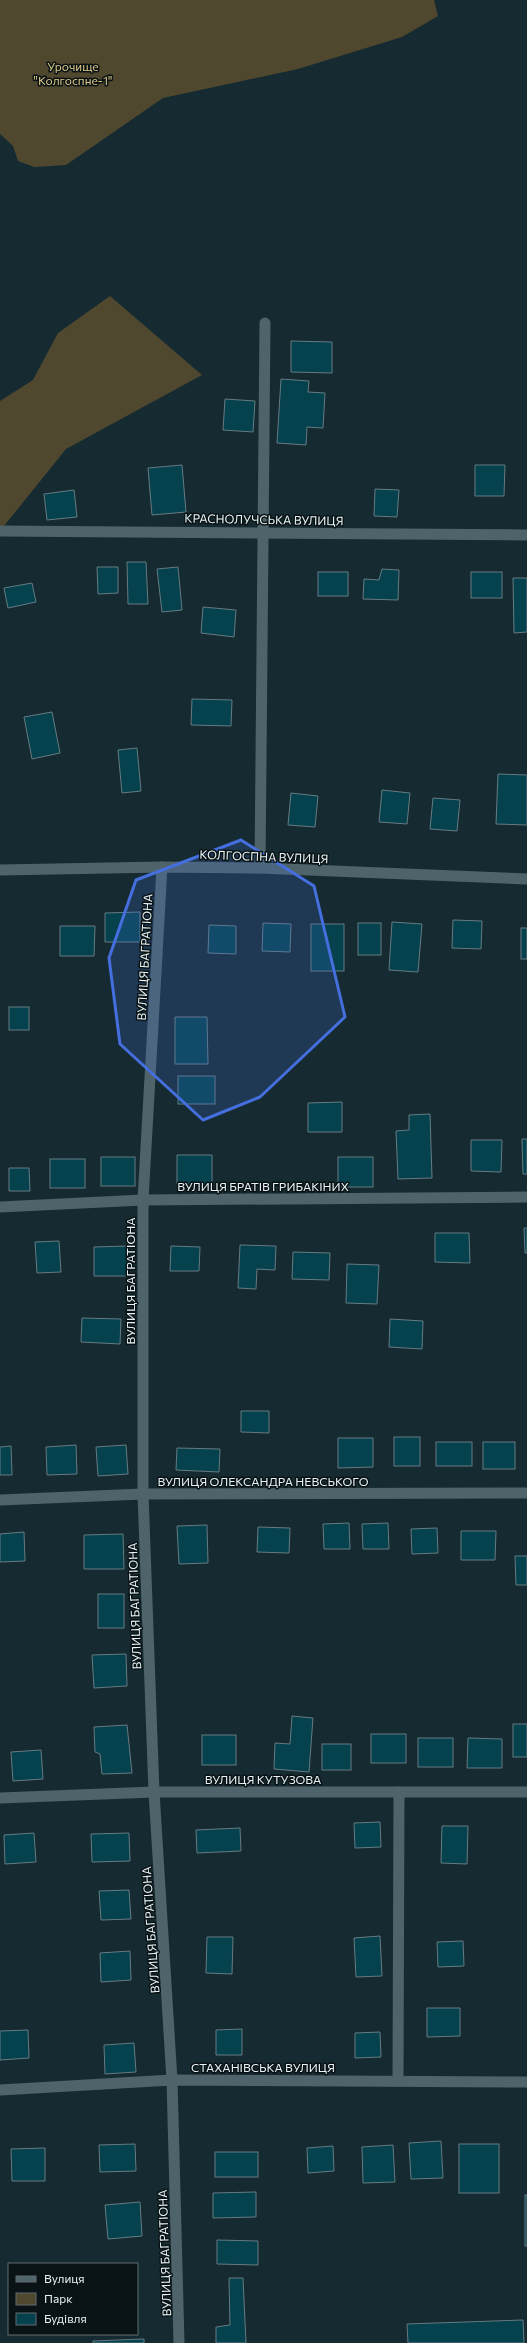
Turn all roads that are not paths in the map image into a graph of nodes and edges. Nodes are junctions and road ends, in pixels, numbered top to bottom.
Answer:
1 (265, 323) dead end
2 (0, 531) edge
3 (264, 532) junction
4 (527, 536) edge
5 (162, 867) junction
6 (260, 868) junction
7 (0, 870) edge
8 (527, 879) edge
9 (527, 1197) edge
10 (143, 1200) junction
11 (0, 1207) edge
12 (527, 1493) edge
13 (144, 1494) junction
14 (0, 1500) edge
15 (154, 1792) junction
16 (399, 1792) junction
17 (527, 1792) edge
18 (0, 1798) edge
19 (172, 2080) junction
20 (398, 2081) junction
21 (527, 2082) edge
22 (0, 2090) edge
23 (179, 2343) edge

1 - 3 street
2 - 3 street, КРАСНОЛУЧСЬКА ВУЛИЦЯ
3 - 4 street, КРАСНОЛУЧСЬКА ВУЛИЦЯ
3 - 6 street
5 - 6 street, КОЛГОСПНА ВУЛИЦЯ
5 - 7 street, КОЛГОСПНА ВУЛИЦЯ
5 - 10 street, ВУЛИЦЯ БАГРАТІОНА
6 - 8 street, КОЛГОСПНА ВУЛИЦЯ
9 - 10 street, ВУЛИЦЯ БРАТІВ ГРИБАКІНИХ
10 - 11 street, ВУЛИЦЯ БРАТІВ ГРИБАКІНИХ
10 - 13 street, ВУЛИЦЯ БАГРАТІОНА
12 - 13 street, ВУЛИЦЯ ОЛЕКСАНДРА НЕВСЬКОГО
13 - 14 street, ВУЛИЦЯ ОЛЕКСАНДРА НЕВСЬКОГО
13 - 15 street, ВУЛИЦЯ БАГРАТІОНА
15 - 16 street, ВУЛИЦЯ КУТУЗОВА
15 - 18 street, ВУЛИЦЯ КУТУЗОВА
15 - 19 street, ВУЛИЦЯ БАГРАТІОНА
16 - 17 street, ВУЛИЦЯ КУТУЗОВА
16 - 20 street
19 - 20 street, СТАХАНІВСЬКА ВУЛИЦЯ
19 - 22 street, СТАХАНІВСЬКА ВУЛИЦЯ
19 - 23 street, ВУЛИЦЯ БАГРАТІОНА
20 - 21 street, СТАХАНІВСЬКА ВУЛИЦЯ

